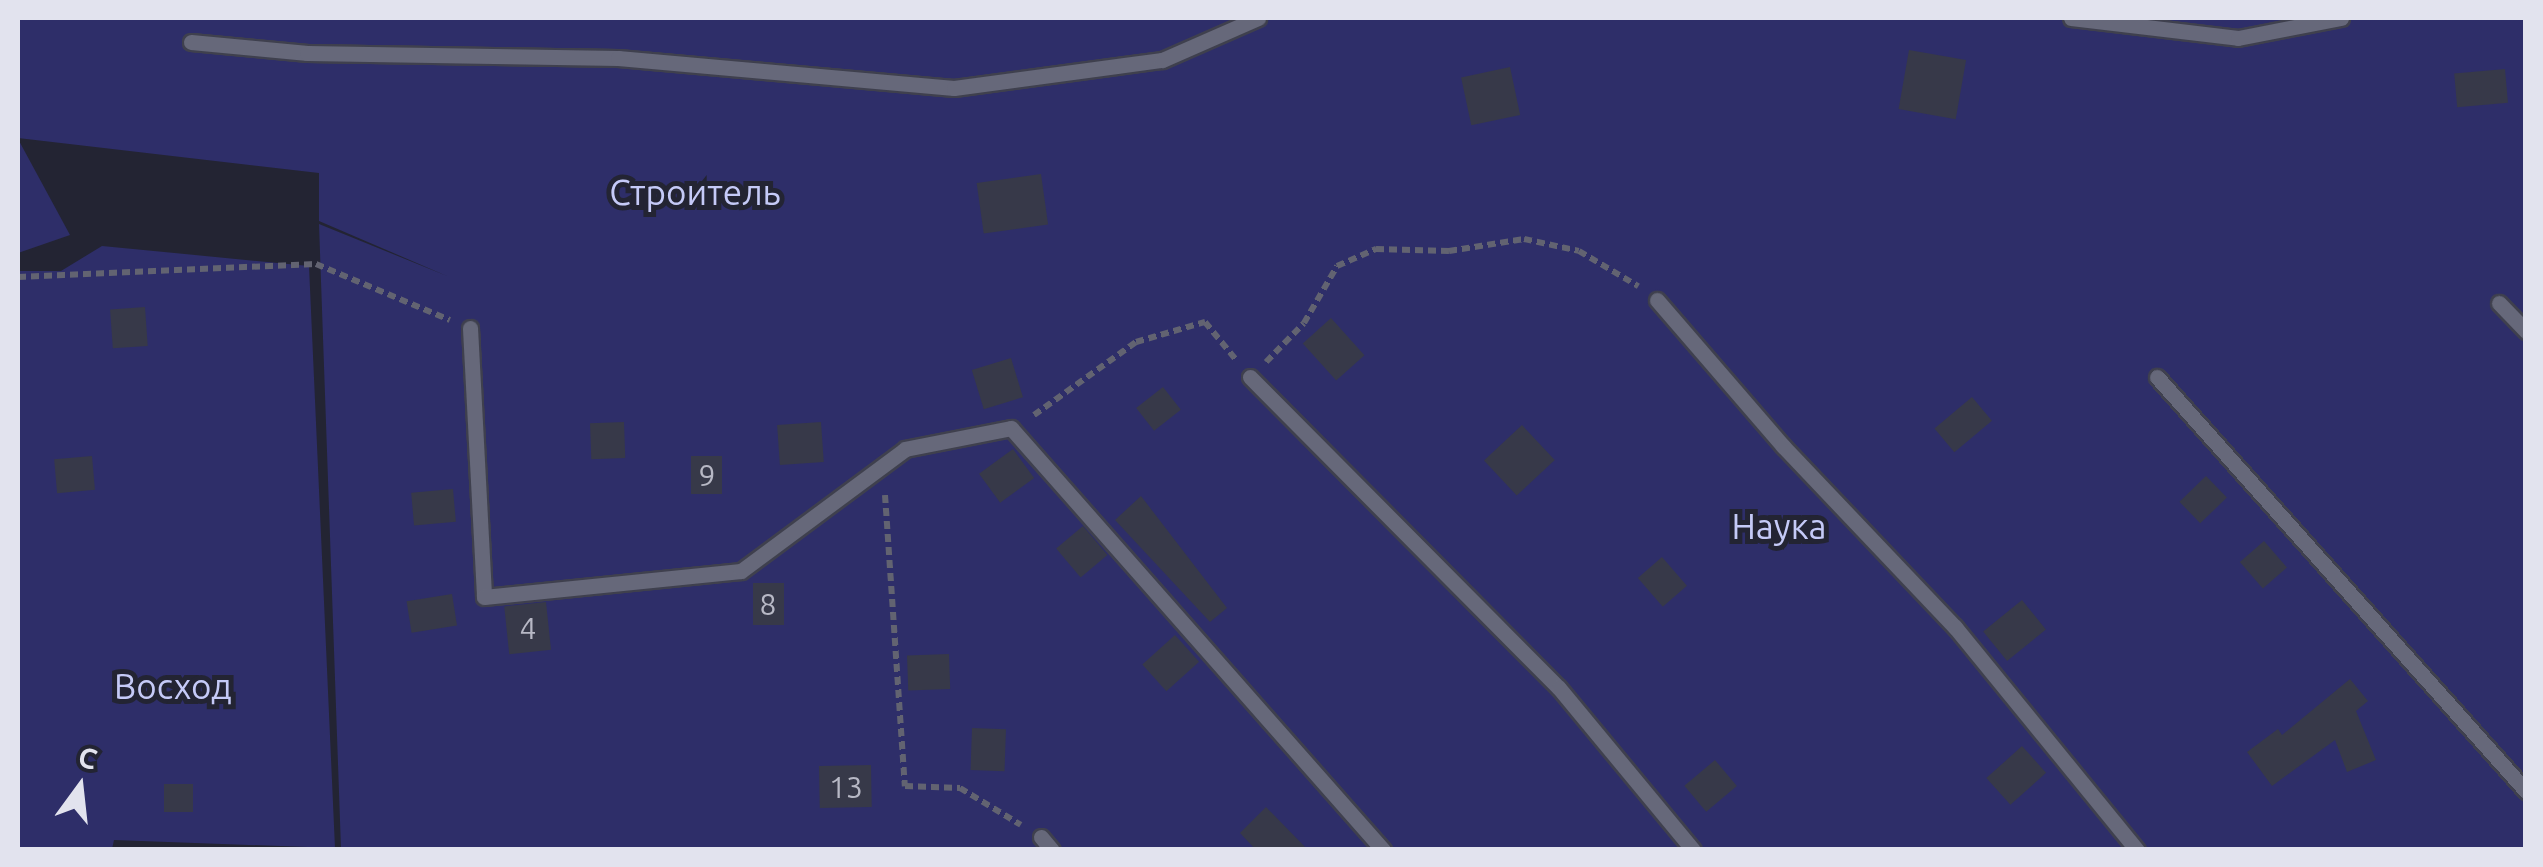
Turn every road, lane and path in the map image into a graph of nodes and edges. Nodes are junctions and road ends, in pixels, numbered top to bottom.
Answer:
1 (1258, 18) edge
2 (2071, 18) edge
3 (2342, 18) edge
4 (191, 42) dead end
5 (18, 278) edge
6 (1658, 300) joint
7 (2499, 302) dead end
8 (470, 328) joint
9 (2526, 332) edge
10 (1250, 377) junction
11 (2157, 377) dead end
12 (1012, 428) junction
13 (883, 464) junction
14 (2526, 791) edge
15 (1046, 843) edge
16 (1384, 850) edge
17 (1693, 850) edge
18 (2138, 850) edge

1 - 4 lane
2 - 3 lane
5 - 8 path
6 - 10 path
6 - 18 lane
7 - 9 lane
8 - 13 lane
10 - 12 path
10 - 17 lane
11 - 14 lane
12 - 13 lane
12 - 16 lane
13 - 15 path

